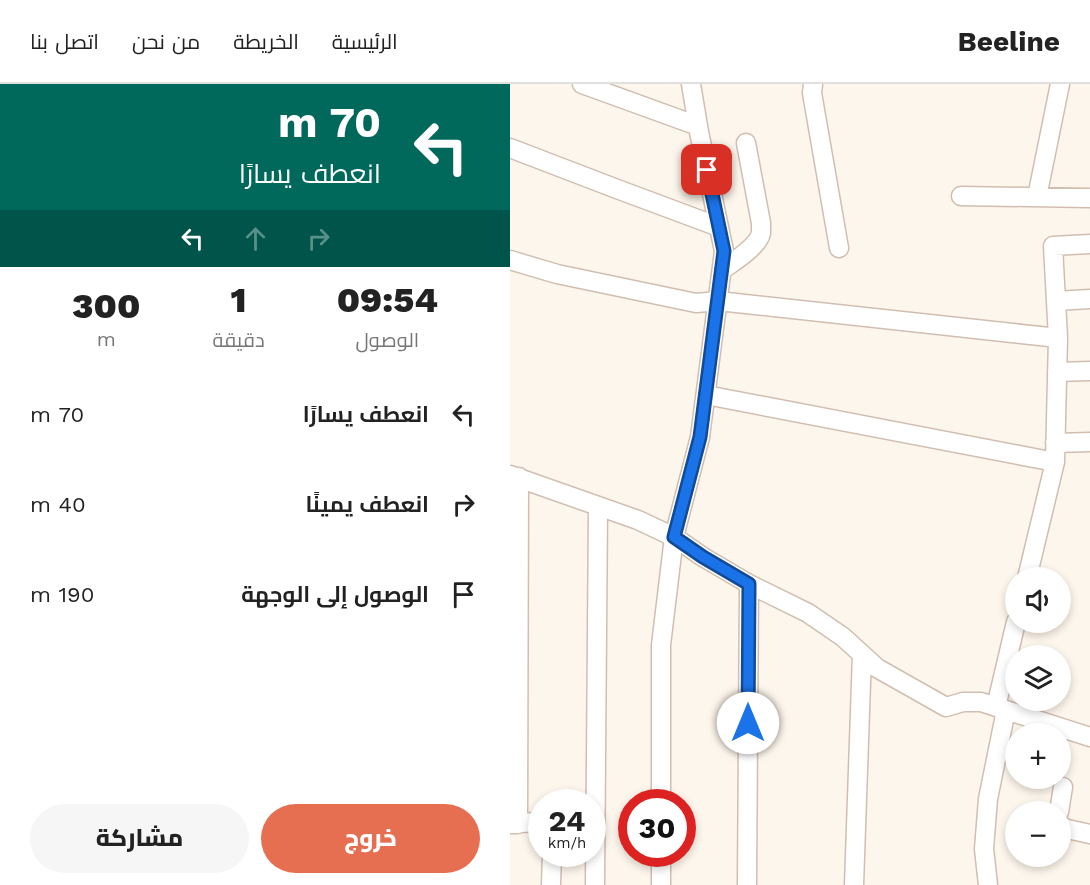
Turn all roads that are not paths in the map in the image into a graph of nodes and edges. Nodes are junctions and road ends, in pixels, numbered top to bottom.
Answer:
1 (582, 84) edge
2 (691, 84) edge
3 (813, 84) edge
4 (1060, 84) edge
5 (698, 126) junction
6 (746, 143) dead end
7 (510, 147) edge
8 (961, 196) dead end
9 (1037, 197) junction
10 (1090, 198) edge
11 (719, 226) junction
12 (1090, 244) edge
13 (839, 248) dead end
14 (510, 260) edge
15 (722, 270) junction
16 (1090, 299) edge
17 (718, 301) junction
18 (1056, 301) junction
19 (1058, 338) junction
20 (1090, 370) edge
21 (1057, 372) junction
22 (706, 394) junction
23 (1090, 442) edge
24 (1055, 443) junction
25 (1055, 462) junction
26 (514, 476) edge
27 (598, 507) junction
28 (674, 537) junction
29 (1030, 567) edge
30 (749, 584) junction
31 (1014, 633) edge
32 (862, 654) junction
33 (1001, 708) junction
34 (1090, 737) edge
35 (661, 789) edge
36 (514, 824) edge
37 (1071, 830) edge
38 (1090, 834) edge
39 (552, 867) edge
40 (661, 867) edge
41 (551, 885) edge
42 (595, 885) edge
43 (661, 885) edge
44 (747, 885) edge
45 (854, 885) edge
46 (987, 885) edge

1 - 5 street
2 - 5 street
3 - 13 street
4 - 9 street
5 - 11 street
6 - 15 street
7 - 11 street
8 - 9 street
9 - 10 street
11 - 15 street
12 - 18 street
14 - 17 street
15 - 17 street
16 - 18 street
17 - 19 street
17 - 22 street
18 - 19 street
19 - 21 street
20 - 21 street
21 - 24 street
22 - 25 street
22 - 28 street
23 - 24 street
24 - 25 street
25 - 29 street
26 - 27 street
26 - 36 street
27 - 28 street
27 - 42 street
28 - 30 street
28 - 35 street
30 - 32 street
30 - 44 street
31 - 33 street
32 - 33 street
32 - 45 street
33 - 34 street
33 - 46 street
37 - 38 street
39 - 41 street
40 - 43 street

